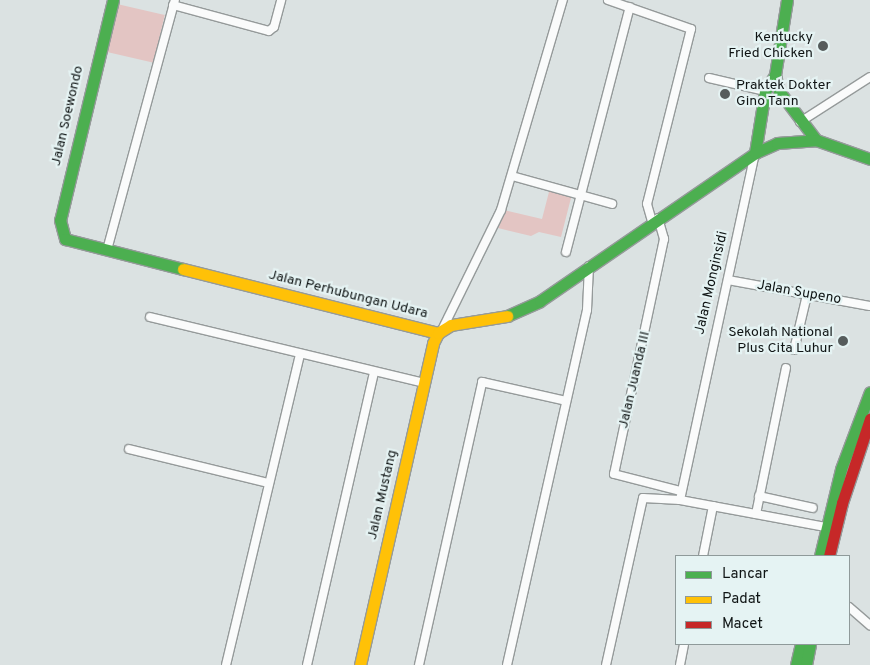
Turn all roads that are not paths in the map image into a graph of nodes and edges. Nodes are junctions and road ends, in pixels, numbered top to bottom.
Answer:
1 (113, 0) edge
2 (281, 0) edge
3 (563, 0) edge
4 (608, 0) edge
5 (787, 0) edge
6 (174, 3) edge
7 (630, 7) junction
8 (775, 75) junction
9 (870, 77) edge
10 (709, 78) dead end
11 (766, 91) junction
12 (800, 122) junction
13 (816, 140) junction
14 (755, 153) junction
15 (870, 160) edge
16 (512, 176) junction
17 (582, 194) junction
18 (612, 204) dead end
19 (655, 220) junction
20 (65, 239) joint
21 (107, 250) junction
22 (566, 252) dead end
23 (589, 265) junction
24 (728, 280) junction
25 (806, 294) junction
26 (870, 306) edge
27 (150, 317) dead end
28 (440, 331) junction
29 (794, 350) dead end
30 (300, 354) junction
31 (786, 368) dead end
32 (374, 372) junction
33 (424, 383) junction
34 (870, 392) edge
35 (566, 401) junction
36 (870, 419) edge
37 (868, 432) edge
38 (129, 449) dead end
39 (268, 483) junction
40 (680, 491) junction
41 (759, 496) junction
42 (680, 500) junction
43 (713, 506) junction
44 (813, 508) dead end
45 (756, 514) junction
46 (826, 527) junction
47 (703, 555) edge
48 (820, 555) edge
49 (829, 555) edge
50 (850, 607) edge
51 (870, 625) edge
52 (684, 645) edge
53 (801, 645) edge
54 (810, 645) edge
55 (226, 665) edge
56 (308, 665) edge
57 (360, 665) edge
58 (419, 665) edge
59 (507, 665) edge
60 (606, 665) edge
61 (680, 665) edge
62 (796, 665) edge
63 (806, 665) edge

1 - 20 main road, Jalan Soewondo
2 - 6 street
3 - 16 street
4 - 7 street
5 - 8 main road, Jalan Monginsidi
6 - 21 street
7 - 17 street
7 - 19 street
8 - 11 main road, Jalan Monginsidi
8 - 12 main road, Jalan Monginsidi
9 - 12 street
10 - 11 street
11 - 14 main road, Jalan Monginsidi
12 - 13 main road, Jalan Monginsidi
13 - 14 main road, Jalan Perhubungan Udara
13 - 15 main road, Jalan Monginsidi
14 - 19 main road, Jalan Perhubungan Udara
14 - 24 street, Jalan Monginsidi
16 - 17 street
16 - 28 street
17 - 18 street
17 - 22 street
19 - 23 main road, Jalan Perhubungan Udara
19 - 40 street, Jalan Juanda III
20 - 21 main road, Jalan Perhubungan Udara
21 - 28 main road, Jalan Perhubungan Udara
23 - 28 main road, Jalan Perhubungan Udara
23 - 35 street
24 - 25 street, Jalan Supeno
24 - 40 street, Jalan Monginsidi
25 - 26 street, Jalan Supeno
25 - 29 street
27 - 30 street
28 - 33 main road, Jalan Mustang
30 - 32 street
30 - 39 street
31 - 41 street
32 - 33 street
32 - 56 street
33 - 57 main road, Jalan Mustang
34 - 46 main road
35 - 58 street
35 - 59 street
36 - 37 main road
37 - 49 main road
38 - 39 street
39 - 55 street
40 - 42 street, Jalan Monginsidi
41 - 44 street
41 - 45 street
42 - 43 street
42 - 60 street
43 - 45 street
43 - 47 street
45 - 46 street
46 - 48 main road
50 - 51 street
52 - 61 street
53 - 62 main road
54 - 63 main road

